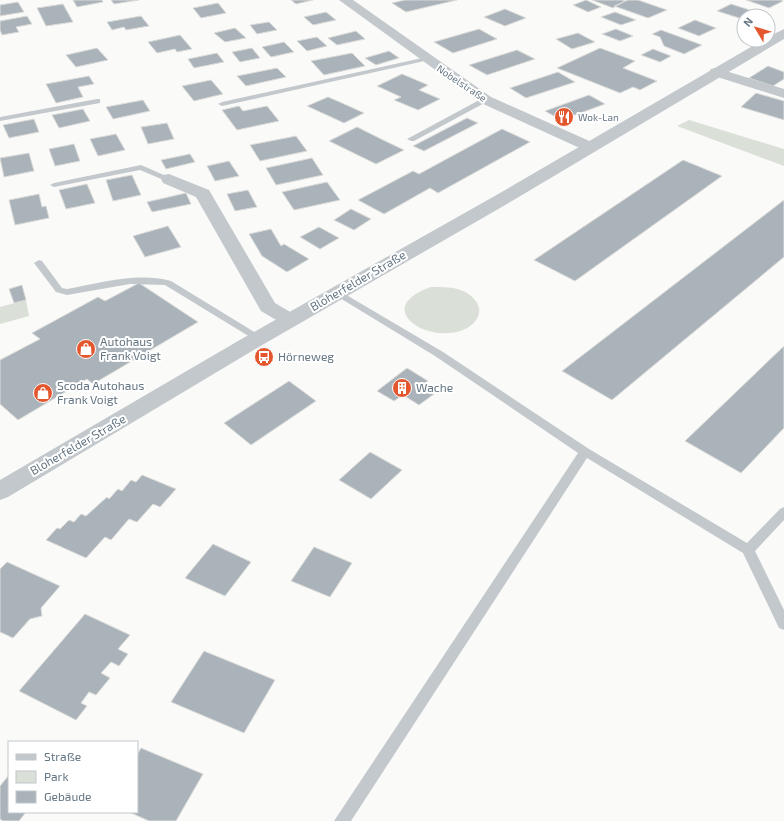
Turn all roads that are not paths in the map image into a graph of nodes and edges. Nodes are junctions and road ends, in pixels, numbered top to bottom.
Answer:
1 (345, 0) edge
2 (784, 33) edge
3 (427, 59) junction
4 (716, 72) junction
5 (784, 94) edge
6 (486, 100) junction
7 (97, 101) dead end
8 (222, 104) dead end
9 (0, 119) edge
10 (411, 139) dead end
11 (590, 147) junction
12 (169, 179) joint
13 (54, 185) dead end
14 (39, 263) dead end
15 (338, 292) junction
16 (290, 320) junction
17 (259, 338) junction
18 (585, 452) junction
19 (0, 491) edge
20 (784, 512) edge
21 (748, 550) junction
22 (784, 624) edge
23 (342, 821) edge

1 - 3 street, Nobelstraße
2 - 4 street, Bloherfelder Straße
3 - 6 street, Nobelstraße
3 - 8 lane
4 - 5 street
4 - 11 street, Bloherfelder Straße
6 - 10 lane
6 - 11 street, Nobelstraße
7 - 9 lane
11 - 15 street, Bloherfelder Straße
12 - 13 lane
12 - 16 street
14 - 17 lane
15 - 16 street, Bloherfelder Straße
15 - 18 lane
16 - 17 street, Bloherfelder Straße
17 - 19 street, Bloherfelder Straße
18 - 21 lane
18 - 23 lane
20 - 21 lane
21 - 22 lane

